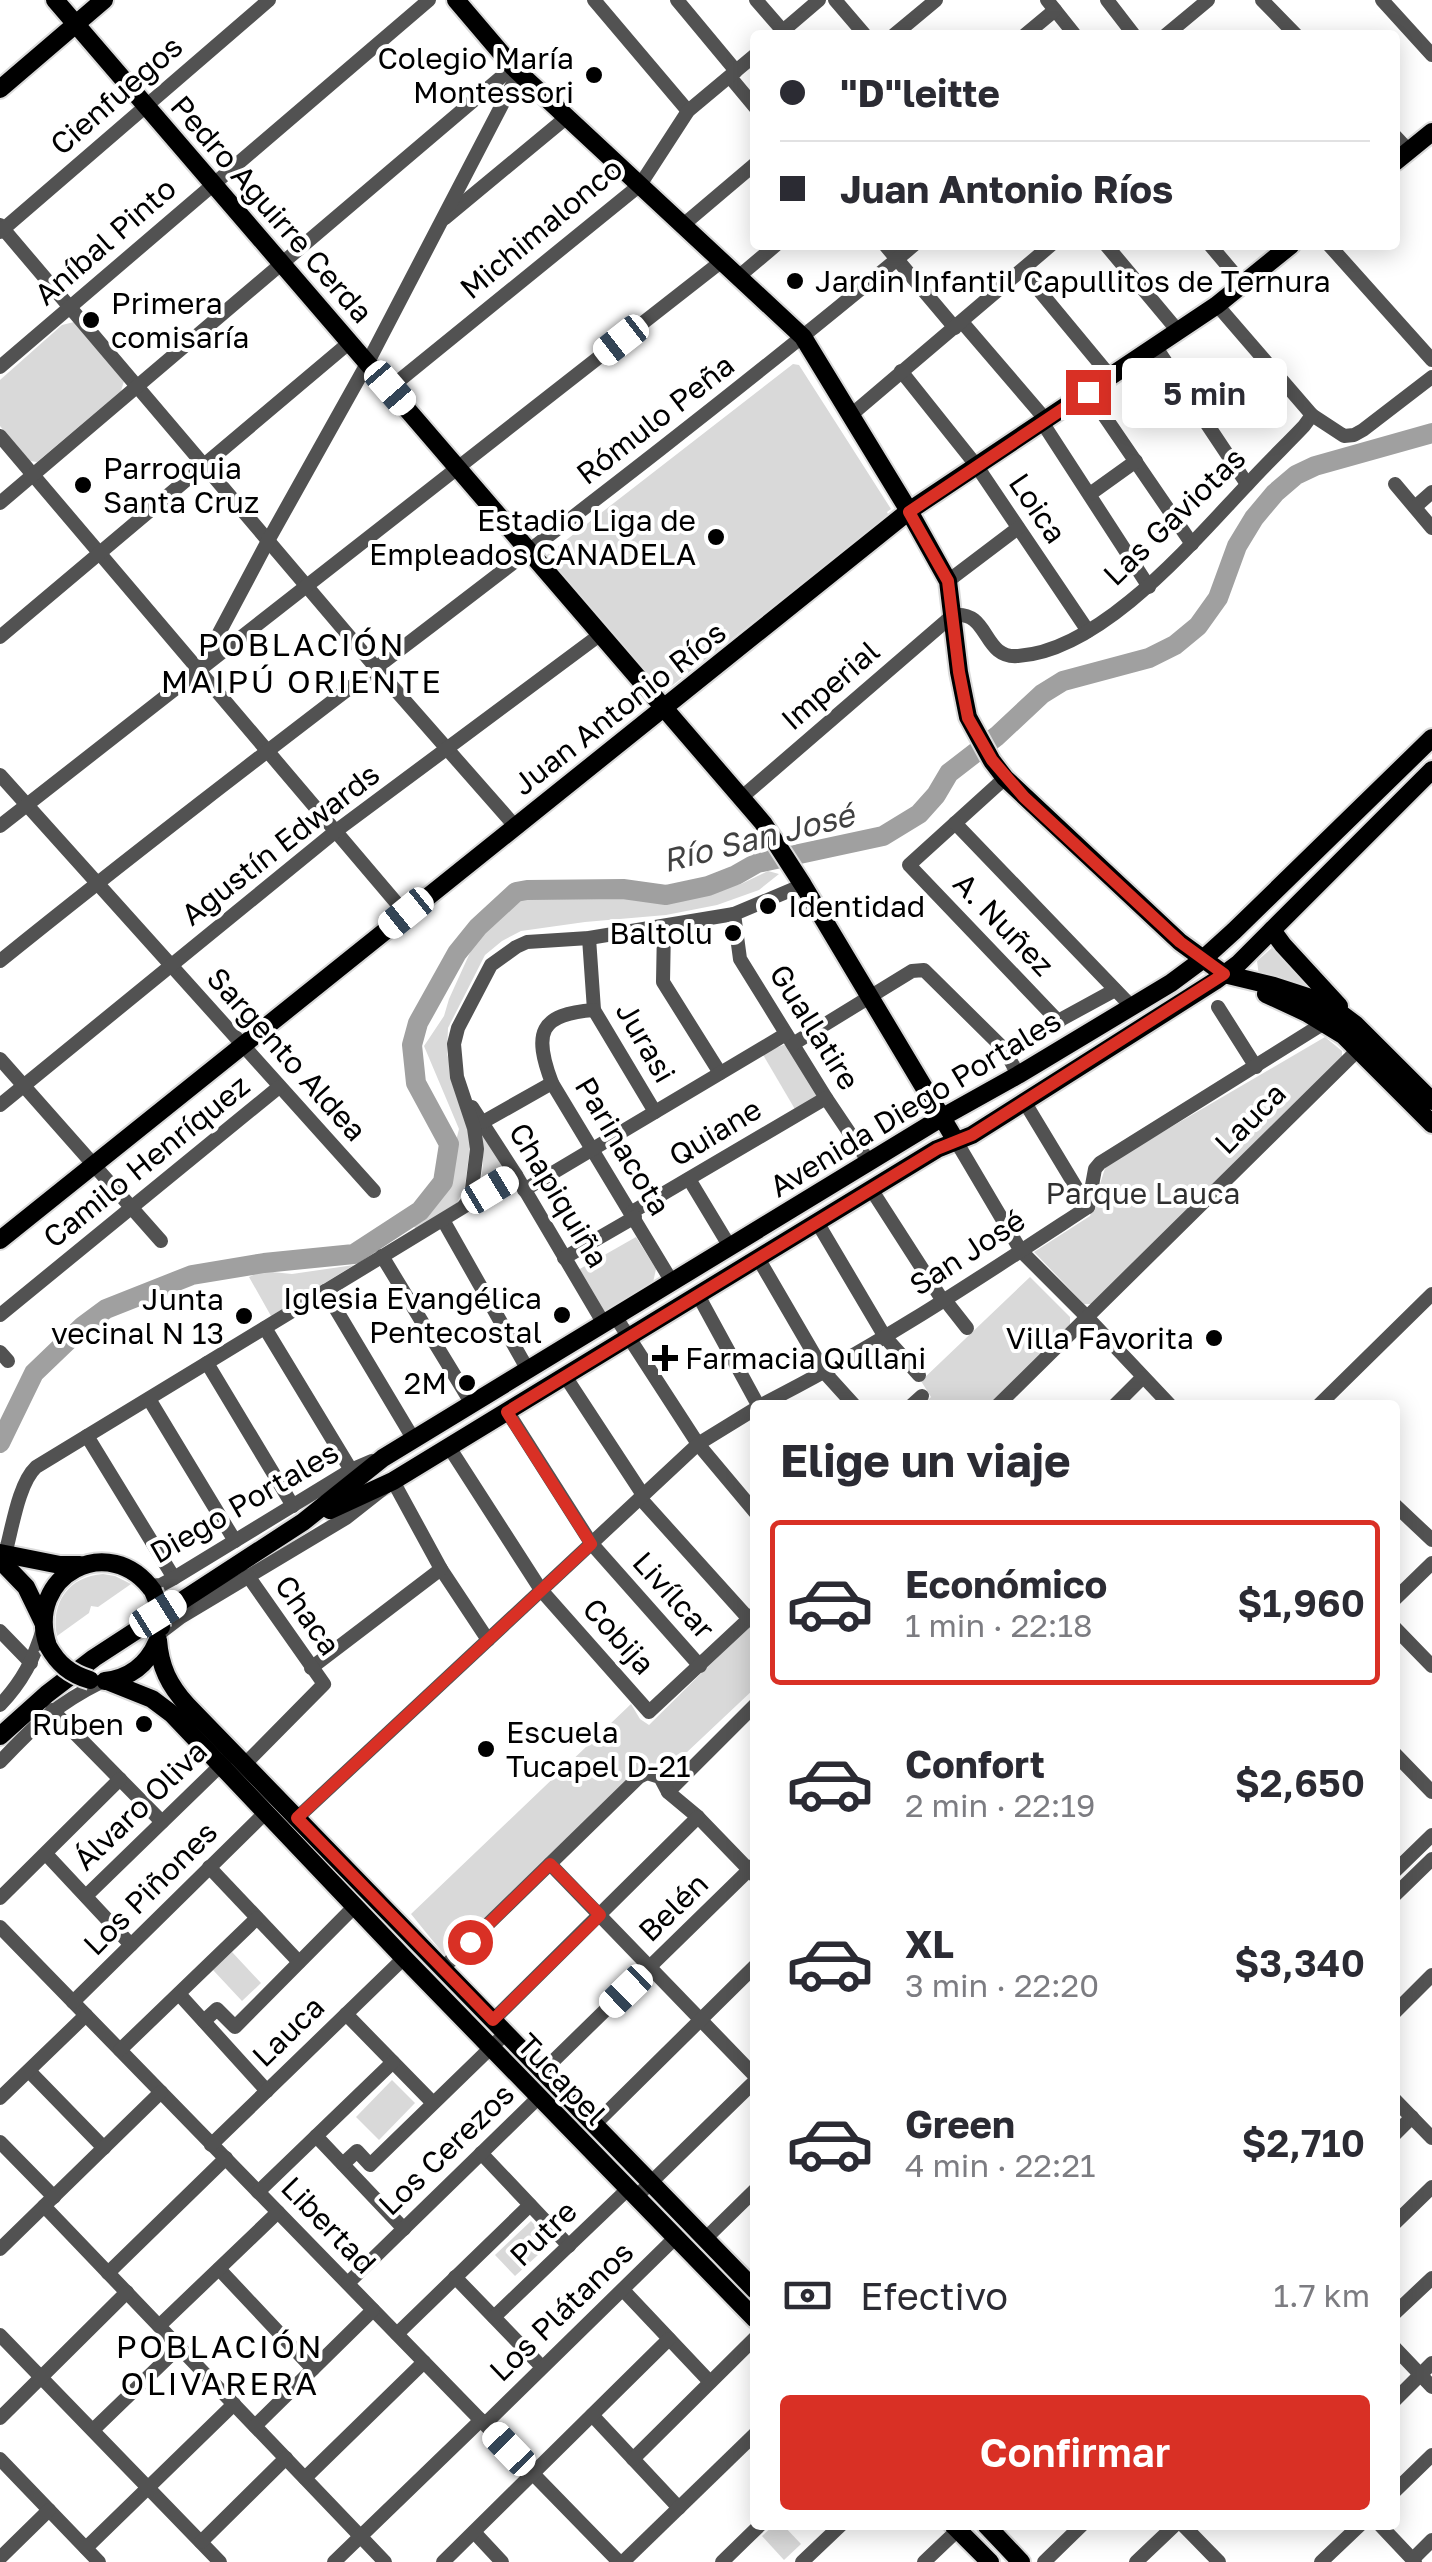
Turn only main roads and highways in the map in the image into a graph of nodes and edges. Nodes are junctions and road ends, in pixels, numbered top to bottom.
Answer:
1 (56, 0) edge
2 (104, 0) edge
3 (456, 0) edge
4 (76, 24) junction
5 (0, 89) edge
6 (1432, 132) edge
7 (1402, 156) edge
8 (1285, 250) edge
9 (909, 512) junction
10 (665, 708) junction
11 (1432, 738) edge
12 (1432, 770) edge
13 (1272, 930) junction
14 (1202, 960) junction
15 (1232, 977) junction
16 (1362, 1038) junction
17 (1432, 1101) edge
18 (941, 1118) junction
19 (1432, 1124) edge
20 (956, 1141) junction
21 (0, 1240) edge
22 (383, 1458) joint
23 (392, 1482) joint
24 (298, 1514) junction
25 (2, 1556) edge
26 (86, 1564) junction
27 (44, 1632) junction
28 (160, 1633) junction
29 (100, 1681) junction
30 (0, 1736) edge
31 (233, 1761) junction
32 (497, 2033) junction
33 (639, 2189) junction
34 (750, 2282) edge
35 (750, 2314) edge
36 (961, 2530) edge
37 (994, 2530) edge
38 (990, 2562) edge
39 (1022, 2562) edge

1 - 4 main road, Pedro Aguirre Cerda
2 - 4 main road
3 - 9 main road
4 - 5 main road
4 - 10 main road, Pedro Aguirre Cerda
6 - 7 main road
8 - 9 main road, Juan Antonio Ríos
9 - 10 main road, Juan Antonio Ríos
9 - 14 main road
10 - 18 main road, Pedro Aguirre Cerda
10 - 21 main road, Juan Antonio Ríos
11 - 14 main road, Avenida Diego Portales
12 - 13 main road, Avenida Diego Portales
13 - 15 main road, Avenida Diego Portales
13 - 16 main road
14 - 15 main road
14 - 18 main road, Avenida Diego Portales
15 - 16 main road
15 - 16 main road
15 - 20 main road, Avenida Diego Portales
16 - 17 main road
16 - 19 main road
18 - 20 main road, Pedro Aguirre Cerda
18 - 22 main road, Avenida Diego Portales
20 - 23 main road, Avenida Diego Portales
22 - 24 main road, Diego Portales
23 - 24 main road, Diego Portales
24 - 30 main road, Diego Portales
25 - 26 main road
25 - 27 main road
26 - 27 main road
26 - 28 main road, bridge
27 - 29 main road, bridge
28 - 29 main road
28 - 31 main road, Tucapel
29 - 31 main road, Tucapel
31 - 32 main road, Tucapel
31 - 32 main road, Tucapel
32 - 33 main road, Tucapel
32 - 33 main road, Tucapel
33 - 34 main road, Tucapel
33 - 35 main road, Tucapel
36 - 38 main road
37 - 39 main road

